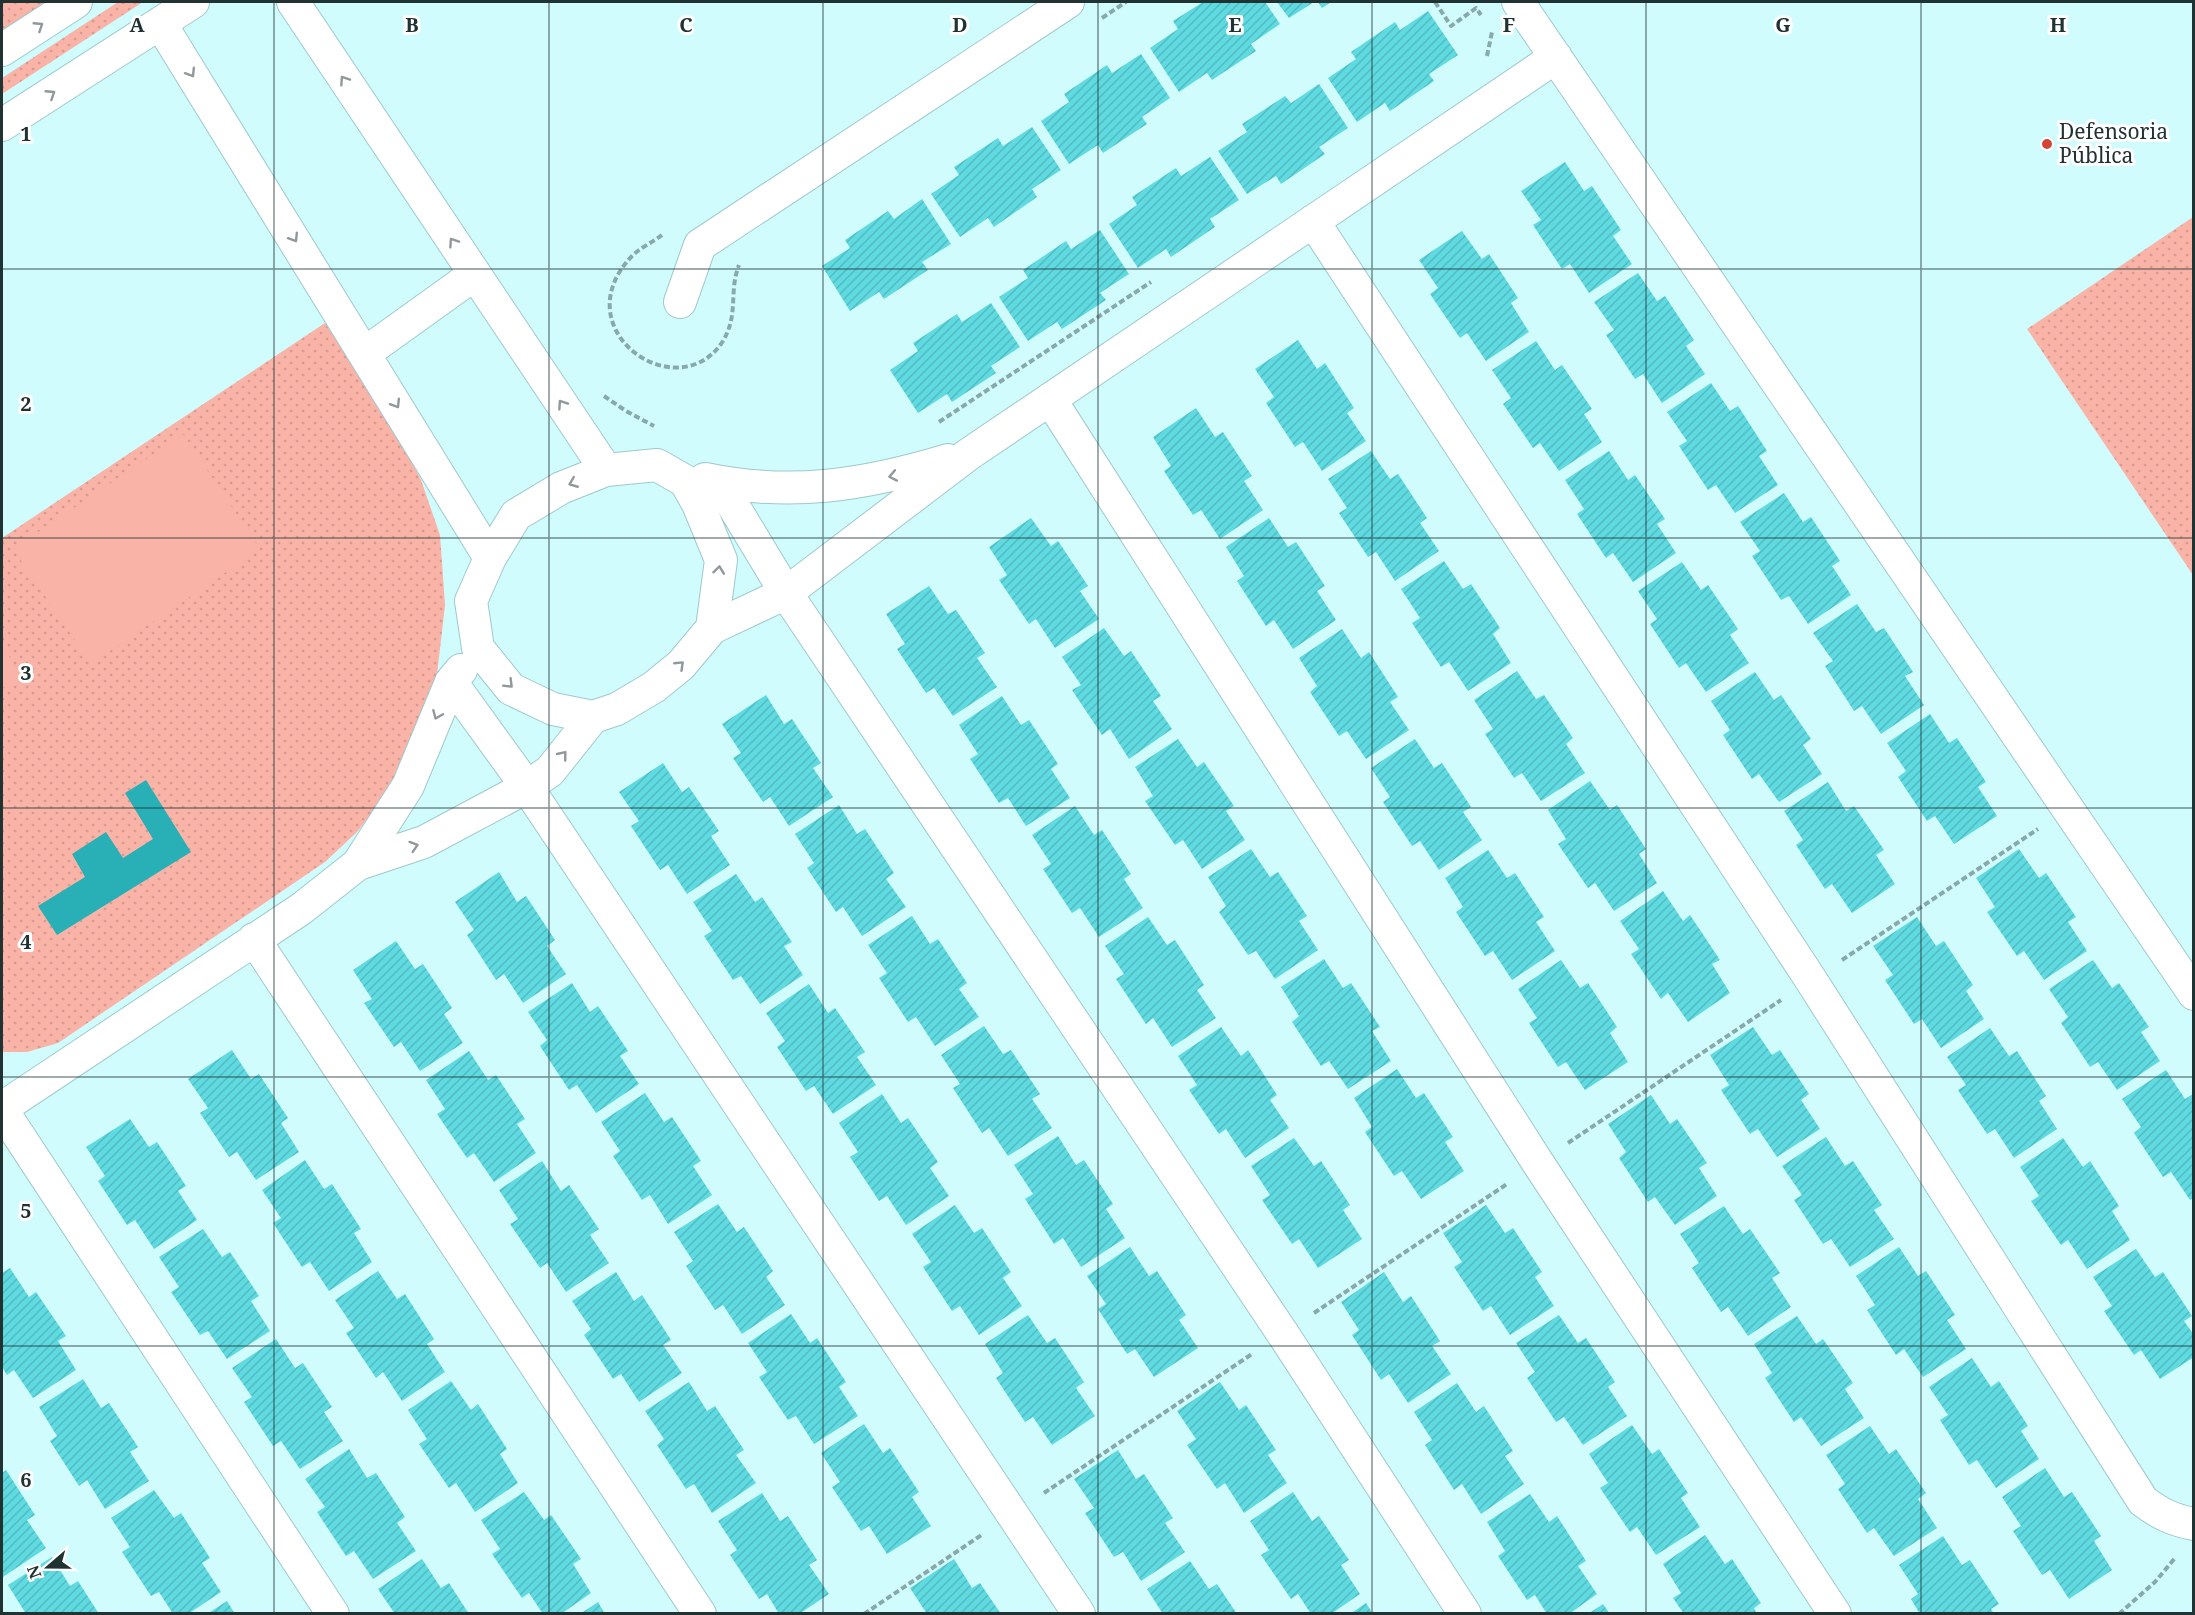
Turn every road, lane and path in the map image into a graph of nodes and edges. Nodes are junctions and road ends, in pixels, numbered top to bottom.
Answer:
1 (76, 2) edge
2 (193, 2) edge
3 (293, 2) edge
4 (1068, 2) edge
5 (1435, 2) edge
6 (1518, 2) edge
7 (1482, 16) dead end
8 (160, 23) junction
9 (1487, 25) dead end
10 (2, 50) edge
11 (1556, 57) junction
12 (1486, 60) dead end
13 (2, 125) edge
14 (1313, 221) junction
15 (475, 274) junction
16 (1160, 276) dead end
17 (680, 303) dead end
18 (365, 353) junction
19 (598, 392) dead end
20 (1050, 399) junction
21 (655, 426) dead end
22 (933, 426) dead end
23 (969, 454) junction
24 (657, 465) junction
25 (606, 470) junction
26 (719, 482) junction
27 (490, 558) junction
28 (786, 593) junction
29 (712, 628) junction
30 (478, 648) junction
31 (451, 682) junction
32 (593, 717) junction
33 (527, 787) junction
34 (2068, 809) junction
35 (358, 864) junction
36 (254, 939) junction
37 (1811, 980) junction
38 (2193, 994) edge
39 (2, 1109) edge
40 (1538, 1163) junction
41 (1283, 1334) junction
42 (1012, 1514) junction
43 (2193, 1524) edge
44 (2184, 1559) dead end
45 (333, 1614) edge
46 (700, 1614) edge
47 (864, 1614) edge
48 (1079, 1614) edge
49 (1465, 1614) edge
50 (1835, 1614) edge
51 (2119, 1614) edge

10 -> 1 street
2 - 8 street
15 -> 3 street
4 - 17 street
5 - 7 path
6 - 11 street
13 -> 8 street
8 -> 18 street
9 - 12 path
11 - 14 street
11 - 34 street
14 - 20 street
14 - 37 street
15 - 18 street
25 -> 15 street
16 - 22 path
18 -> 27 street
19 - 21 path
20 - 23 street
20 - 40 street
23 -> 26 street
23 - 28 street
24 - 25 street
24 - 26 street
29 -> 24 street
25 -> 27 street
26 - 28 street
27 - 30 street
28 - 29 street
28 - 41 street
32 -> 29 street
30 - 31 street
30 -> 32 street
31 - 33 street
31 -> 35 street
33 -> 32 street
35 -> 33 street
33 - 42 street
34 - 37 path
34 - 38 street
35 - 36 street
36 - 39 street
36 - 46 street
37 - 40 path
37 - 43 street
39 - 45 street
40 - 41 path
40 - 50 street
41 - 42 path
41 - 49 street
42 - 47 path
42 - 48 street
44 - 51 path

